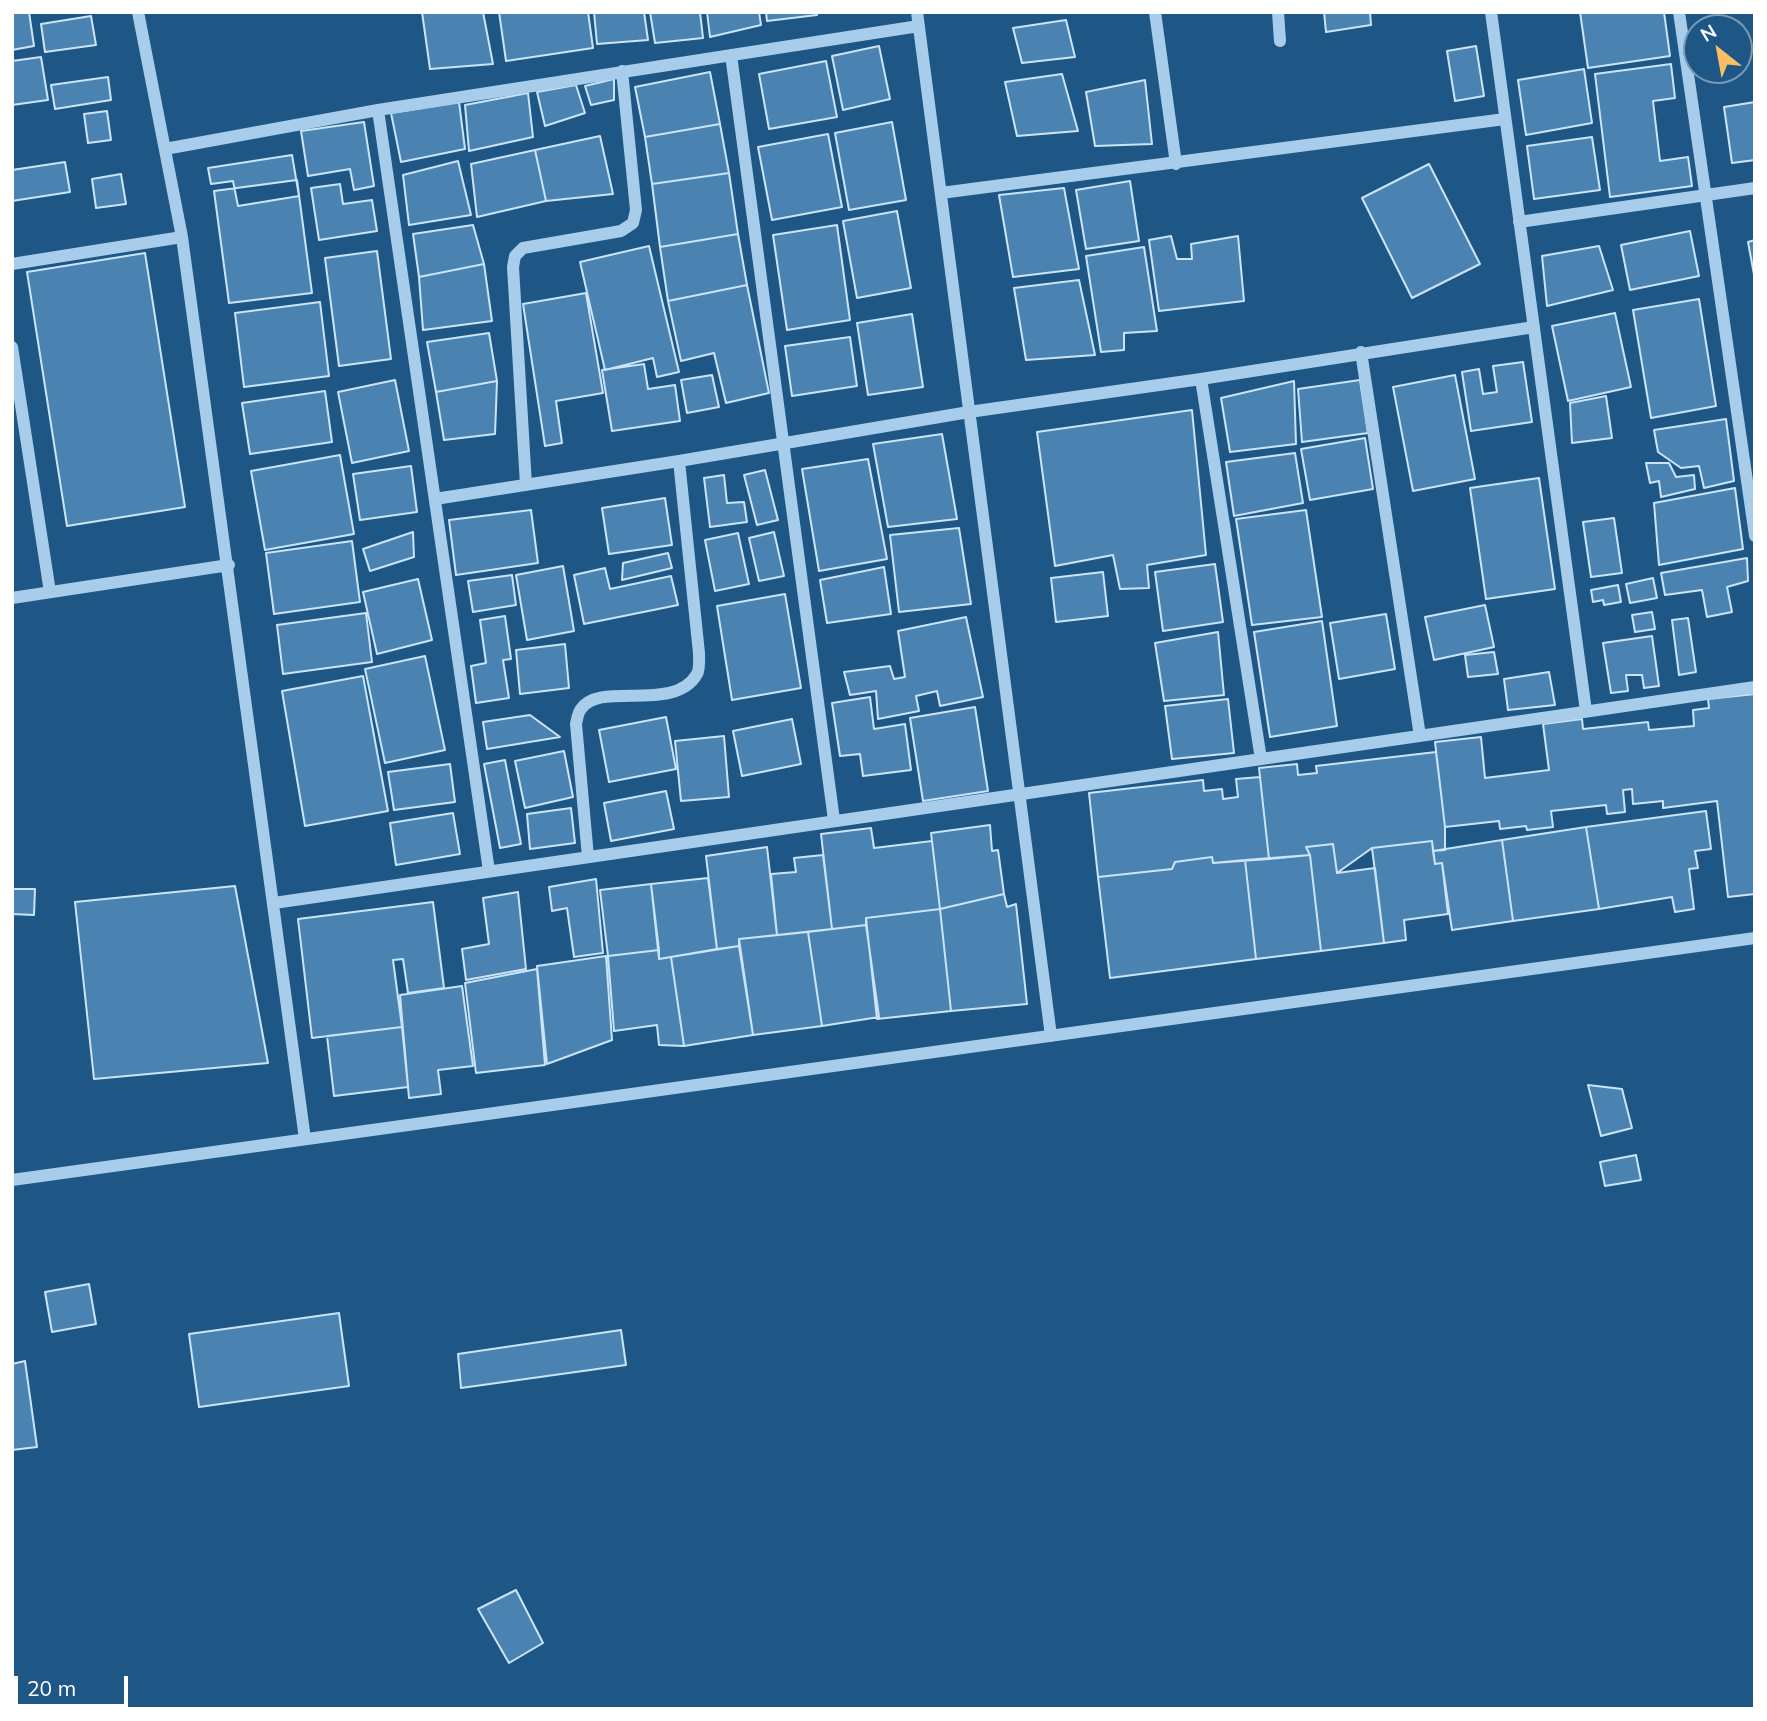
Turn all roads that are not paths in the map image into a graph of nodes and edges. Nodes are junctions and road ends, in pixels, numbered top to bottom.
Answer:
1 (138, 12) edge
2 (1156, 12) edge
3 (1278, 12) edge
4 (1491, 12) edge
5 (1679, 12) edge
6 (918, 19) edge
7 (1280, 41) dead end
8 (730, 55) junction
9 (622, 71) junction
10 (378, 110) junction
11 (1505, 119) junction
12 (164, 149) junction
13 (1176, 164) junction
14 (1755, 188) edge
15 (941, 193) junction
16 (1705, 195) junction
17 (1520, 222) junction
18 (182, 237) junction
19 (12, 264) edge
20 (1534, 327) junction
21 (12, 347) edge
22 (1361, 352) junction
23 (1201, 379) junction
24 (970, 412) junction
25 (783, 444) junction
26 (679, 461) junction
27 (1751, 480) edge
28 (526, 485) junction
29 (435, 499) junction
30 (1755, 537) edge
31 (229, 565) junction
32 (50, 592) junction
33 (12, 598) edge
34 (1755, 687) edge
35 (1587, 711) junction
36 (1420, 736) junction
37 (1261, 759) junction
38 (1020, 794) junction
39 (834, 820) junction
40 (588, 857) junction
41 (489, 871) junction
42 (274, 902) junction
43 (1755, 937) edge
44 (1051, 1036) junction
45 (305, 1139) junction
46 (12, 1180) edge

1 - 12 street
2 - 13 street
3 - 7 street
4 - 11 street
5 - 16 street
6 - 8 street
6 - 15 street
8 - 9 street
8 - 25 street
9 - 10 street
9 - 28 street
10 - 12 street
10 - 29 street
11 - 13 street
11 - 17 street
12 - 18 street
13 - 15 street
14 - 16 street
15 - 24 street
16 - 17 street
16 - 27 street
17 - 20 street
18 - 19 street
18 - 31 street
20 - 22 street
20 - 35 street
21 - 32 street
22 - 23 street
22 - 36 street
23 - 24 street
23 - 37 street
24 - 25 street
24 - 38 street
25 - 26 street
25 - 39 street
26 - 28 street
26 - 40 street
27 - 30 street
28 - 29 street
29 - 41 street
31 - 32 street
31 - 42 street
32 - 33 street
34 - 35 street
35 - 36 street
36 - 37 street
37 - 38 street
38 - 39 street
38 - 44 street
39 - 40 street
40 - 41 street
41 - 42 street
42 - 45 street
43 - 44 street
44 - 45 street
45 - 46 street

